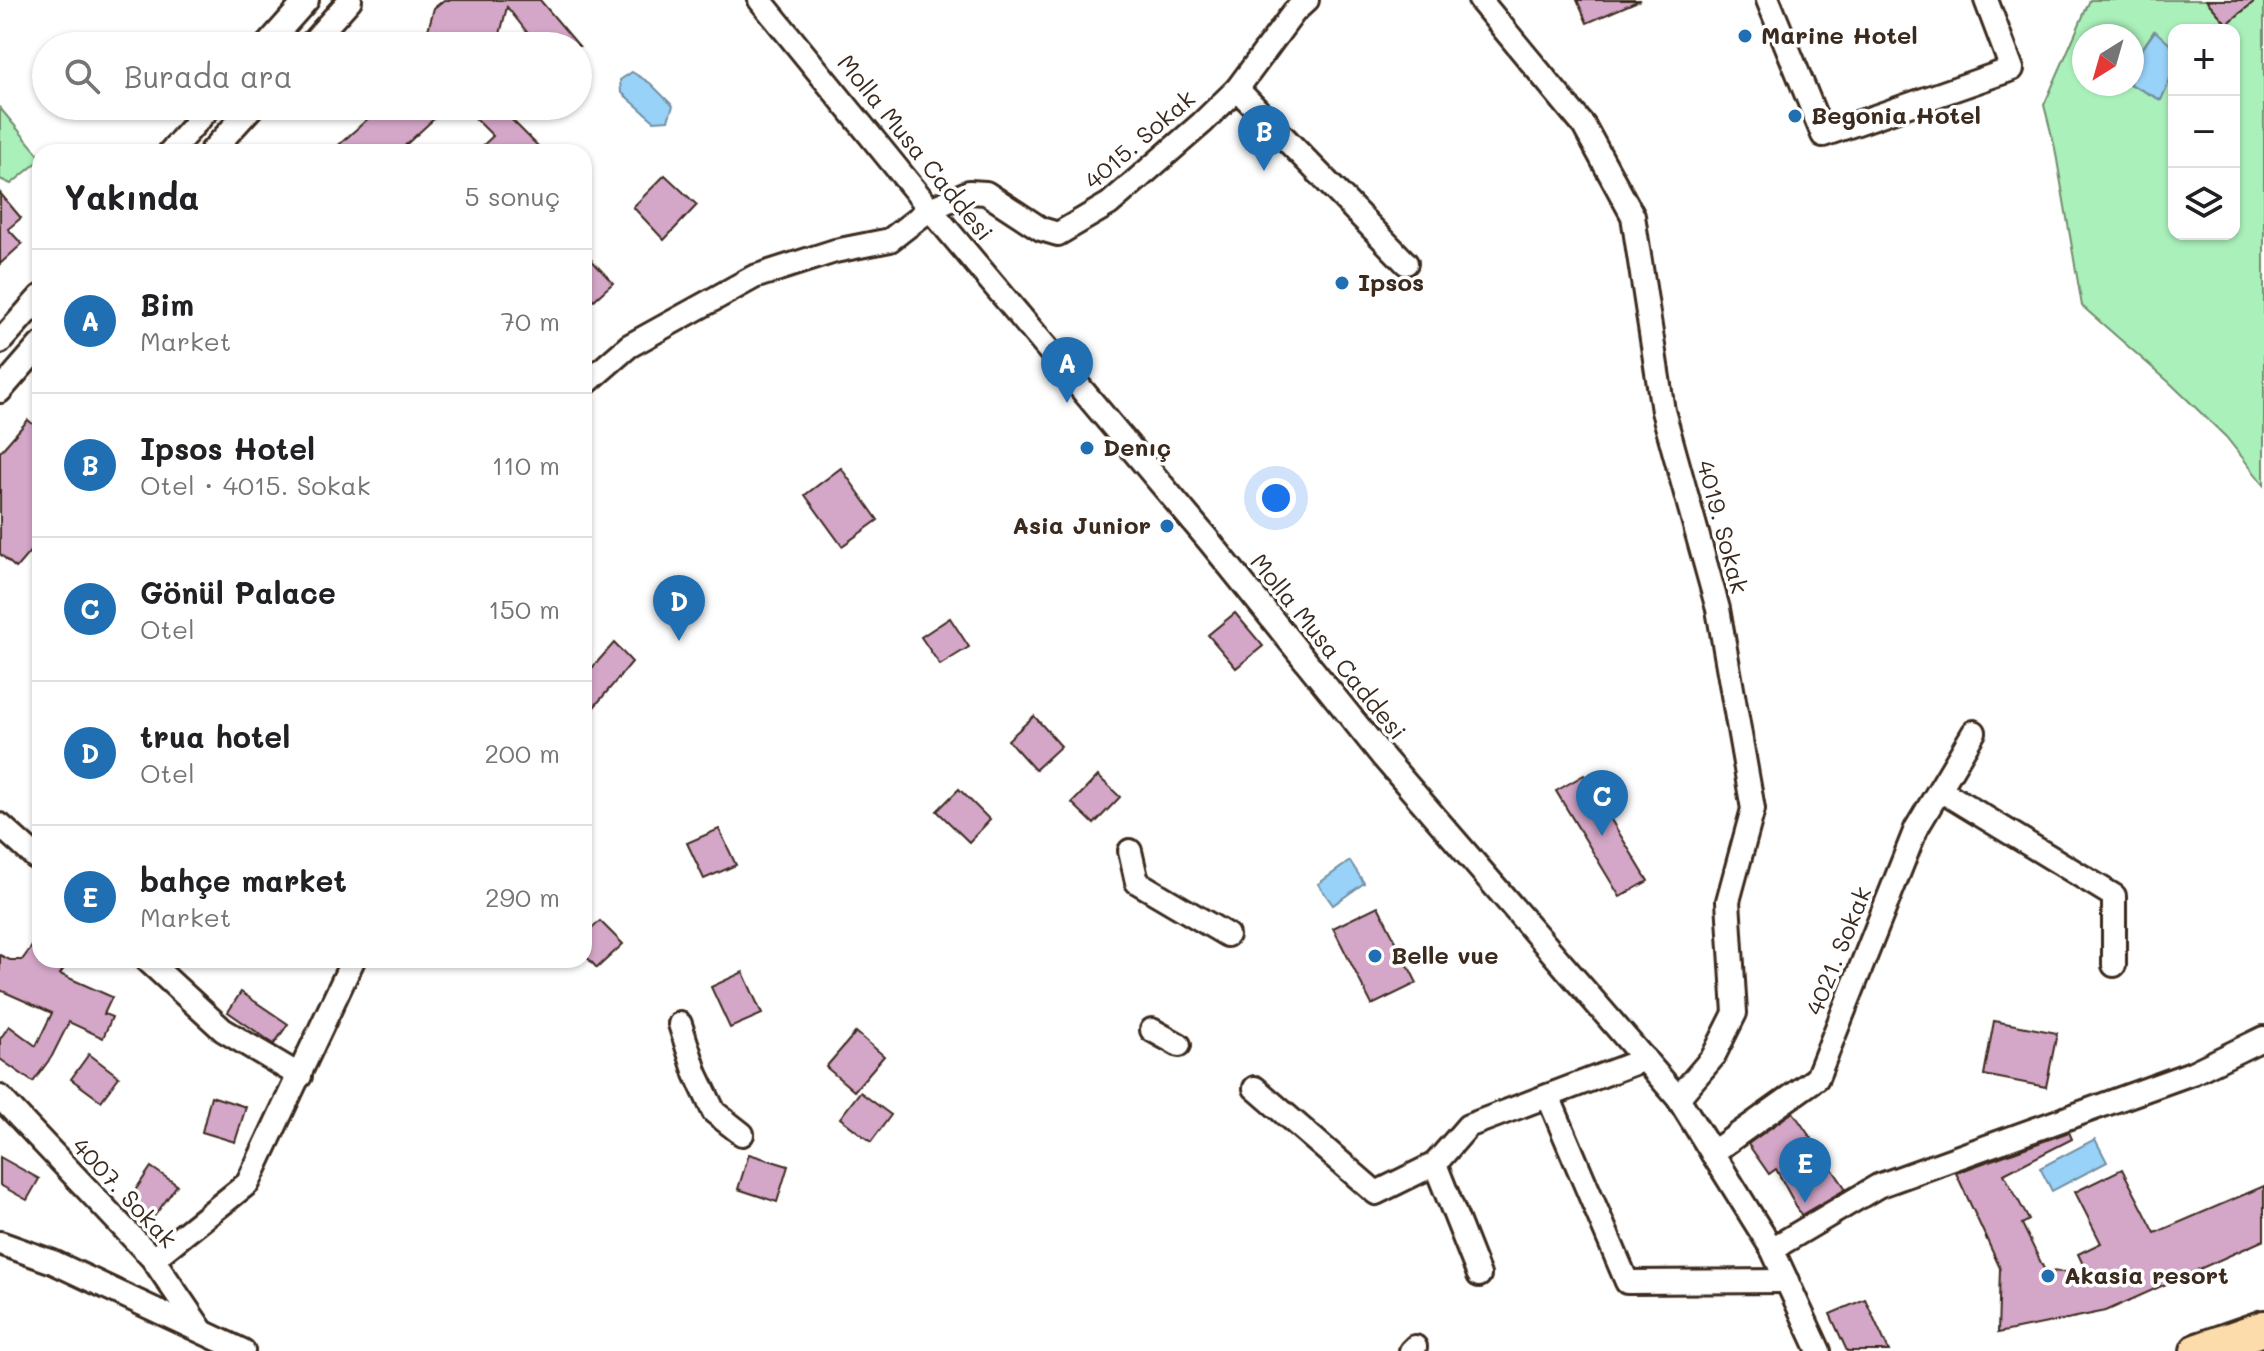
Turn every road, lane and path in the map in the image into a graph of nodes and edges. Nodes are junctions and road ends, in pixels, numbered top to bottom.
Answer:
1 (307, 0) edge
2 (350, 0) edge
3 (760, 0) edge
4 (1480, 0) edge
5 (1768, 0) edge
6 (1986, 0) edge
7 (1296, 4) edge
8 (278, 32) edge
9 (321, 32) edge
10 (1237, 89) junction
11 (199, 120) edge
12 (240, 120) edge
13 (177, 144) edge
14 (218, 144) edge
15 (930, 209) junction
16 (1406, 263) dead end
17 (32, 306) edge
18 (0, 342) edge
19 (32, 354) edge
20 (592, 378) edge
21 (0, 391) edge
22 (1974, 732) dead end
23 (1940, 790) junction
24 (0, 825) edge
25 (1130, 851) dead end
26 (32, 854) edge
27 (1227, 935) dead end
28 (2114, 965) dead end
29 (156, 968) edge
30 (349, 968) edge
31 (680, 1024) dead end
32 (1152, 1030) dead end
33 (2264, 1038) edge
34 (1179, 1045) dead end
35 (1645, 1059) junction
36 (300, 1076) junction
37 (1255, 1088) dead end
38 (1548, 1096) junction
39 (0, 1097) edge
40 (1678, 1098) junction
41 (742, 1134) dead end
42 (1712, 1153) junction
43 (1435, 1164) junction
44 (0, 1243) edge
45 (1772, 1249) junction
46 (153, 1259) junction
47 (1479, 1275) dead end
48 (1787, 1281) junction
49 (2264, 1328) edge
50 (202, 1331) junction
51 (243, 1351) edge
52 (1819, 1351) edge
53 (2198, 1351) edge

1 - 8 street
2 - 9 street
3 - 15 street, Molla Musa Caddesi
4 - 40 street, 4019. Sokak
5 - 6 street
7 - 10 street, 4015. Sokak
10 - 15 street, 4015. Sokak
10 - 16 street
11 - 13 street
12 - 14 street
15 - 20 street
15 - 35 street, Molla Musa Caddesi
17 - 18 street
19 - 21 street
22 - 23 street, 4021. Sokak
23 - 28 street
23 - 42 street, 4021. Sokak
24 - 26 street
25 - 27 street
29 - 36 street
30 - 36 street
31 - 41 street
32 - 34 street
33 - 45 street
35 - 38 street
35 - 40 street, Molla Musa Caddesi
36 - 46 street
37 - 43 street
38 - 43 street
38 - 48 street
39 - 46 street, 4007. Sokak
40 - 42 street, Molla Musa Caddesi
42 - 45 street, Molla Musa Caddesi
43 - 47 street
44 - 50 street
45 - 48 street, Molla Musa Caddesi
46 - 50 street, 4007. Sokak
48 - 52 street, Molla Musa Caddesi
49 - 53 highway
50 - 51 street

